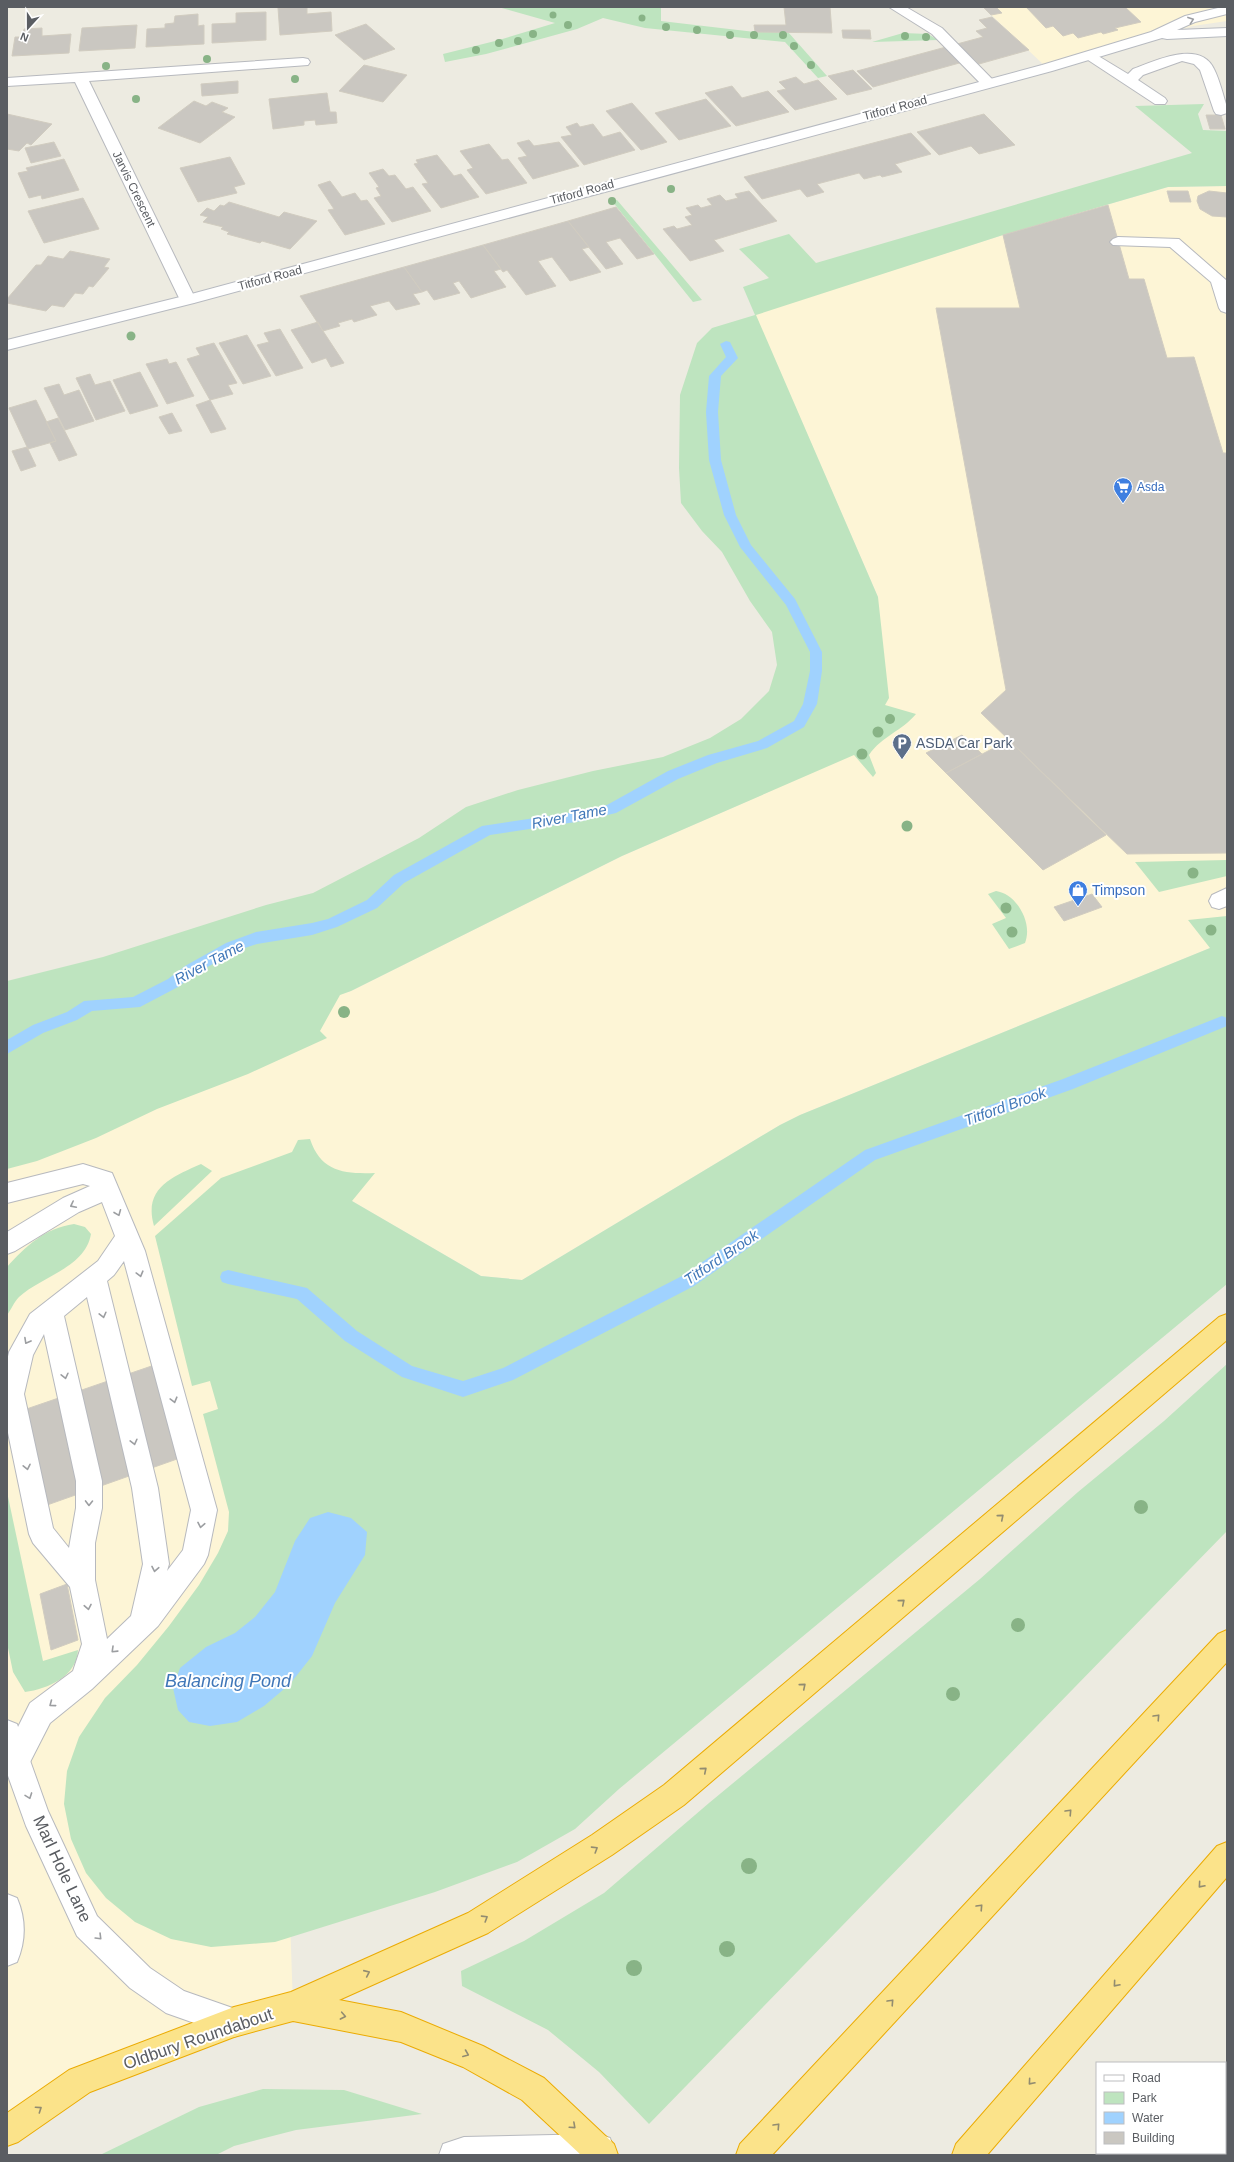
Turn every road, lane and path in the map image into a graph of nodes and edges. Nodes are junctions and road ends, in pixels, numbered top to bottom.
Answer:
1 (896, 7) edge
2 (1227, 10) edge
3 (1227, 32) edge
4 (1156, 35) junction
5 (1090, 55) junction
6 (303, 62) dead end
7 (80, 77) junction
8 (1129, 80) junction
9 (7, 82) edge
10 (988, 83) junction
11 (1160, 101) dead end
12 (1221, 111) dead end
13 (1117, 235) dead end
14 (188, 300) junction
15 (1227, 308) edge
16 (7, 345) edge
17 (1227, 896) edge
18 (1227, 901) edge
19 (108, 1189) junction
20 (7, 1193) edge
21 (128, 1237) junction
22 (7, 1244) edge
23 (94, 1277) junction
24 (51, 1311) junction
25 (1227, 1325) edge
26 (82, 1580) junction
27 (142, 1623) junction
28 (1227, 1643) edge
29 (83, 1680) junction
30 (12, 1747) edge
31 (1227, 1856) edge
32 (7, 1908) edge
33 (7, 1952) edge
34 (293, 2006) junction
35 (234, 2022) junction
36 (7, 2131) edge
37 (601, 2152) edge
38 (970, 2152) edge
39 (454, 2155) edge
40 (750, 2155) edge

1 - 10 street
4 -> 2 street, Titford Road
3 - 4 street, Titford Road
4 - 5 street, Titford Road
5 - 8 street
5 - 10 street, Titford Road
6 - 7 street
7 - 9 street
7 - 14 street, Jarvis Crescent
8 - 11 street
8 - 12 street
10 - 14 street, Titford Road
13 - 15 street
14 - 16 street, Titford Road
17 - 18 street
19 - 20 street
19 -> 21 street
19 -> 22 street
21 - 23 street
21 -> 27 street
23 - 24 street
23 -> 27 street
24 -> 26 street
24 -> 26 street
34 -> 25 highway
26 -> 29 street
27 -> 29 street
40 -> 28 highway
29 -> 30 street
30 -> 35 street, Marl Hole Lane
31 -> 38 highway
32 - 33 street
34 - 35 highway, Oldbury Roundabout
34 -> 37 highway, Oldbury Roundabout
36 -> 35 highway, Oldbury Roundabout
37 - 39 street

